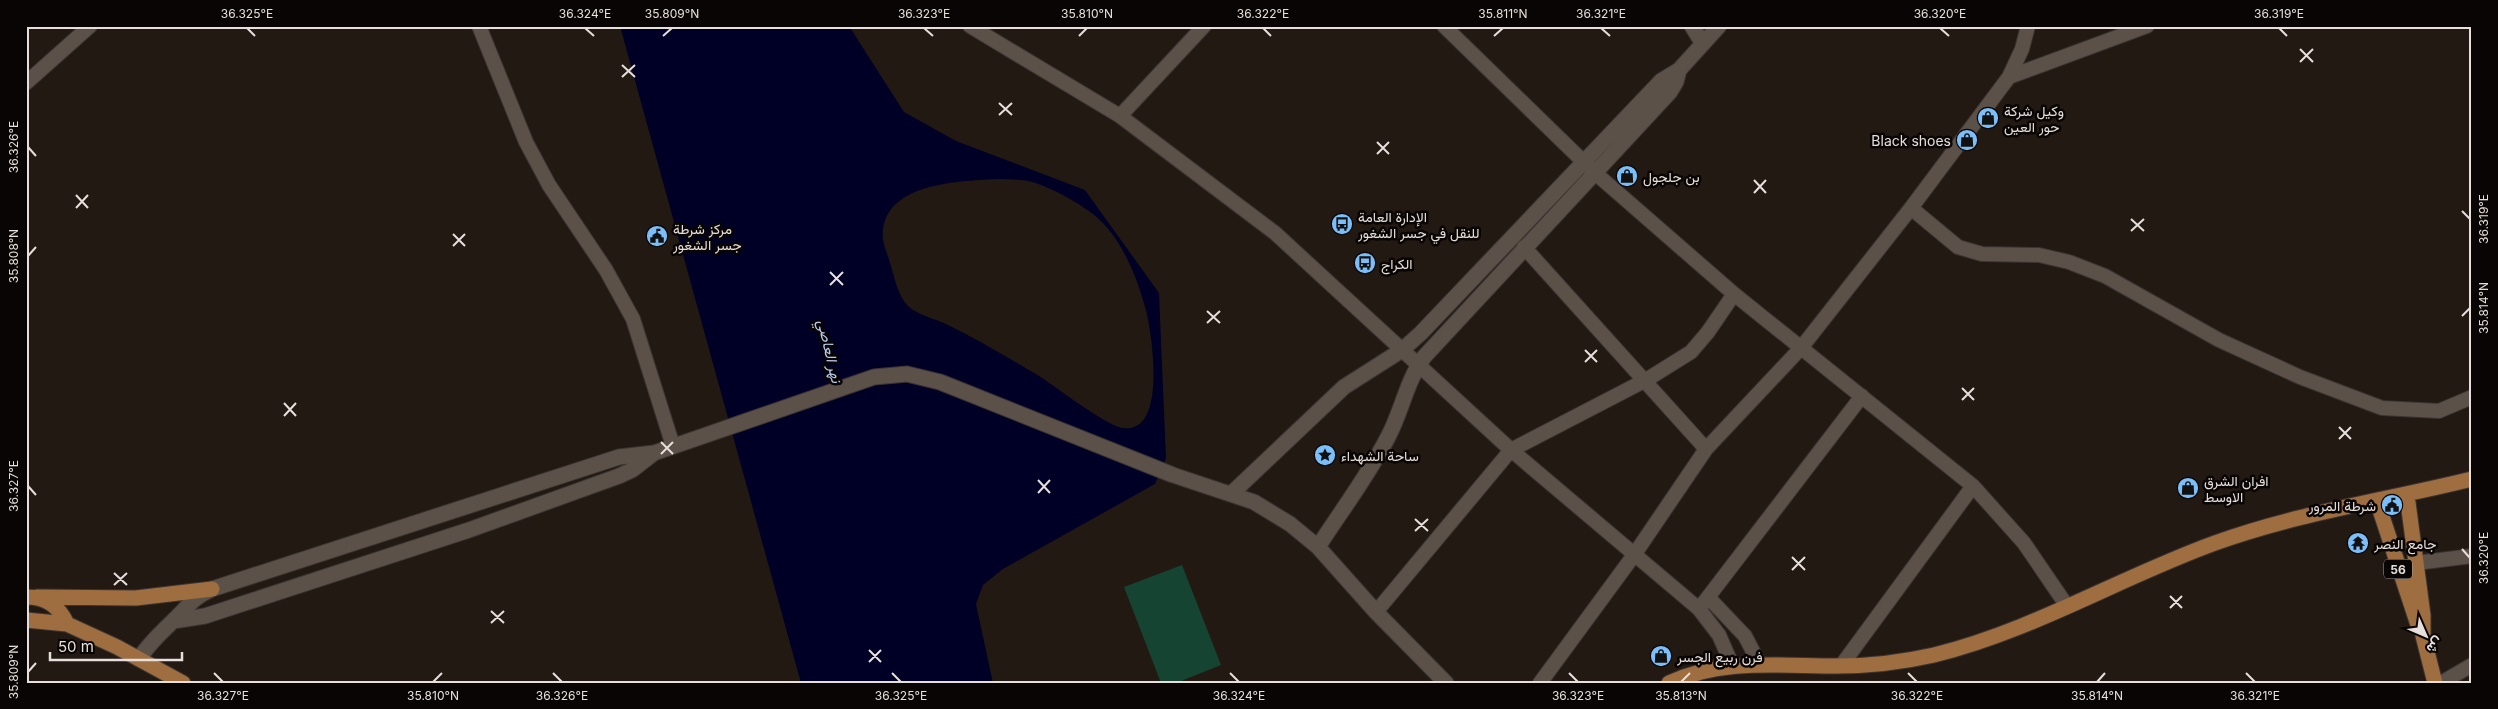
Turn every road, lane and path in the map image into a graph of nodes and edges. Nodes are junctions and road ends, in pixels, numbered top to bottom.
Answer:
1 (90, 26) edge
2 (479, 26) edge
3 (970, 26) edge
4 (1204, 26) edge
5 (1444, 26) edge
6 (1692, 26) edge
7 (1719, 26) edge
8 (2028, 26) edge
9 (2147, 26) edge
10 (1703, 44) junction
11 (2009, 76) junction
12 (26, 83) edge
13 (1120, 116) junction
14 (1589, 167) junction
15 (1911, 208) junction
16 (1524, 247) junction
17 (1734, 294) junction
18 (1800, 348) junction
19 (1402, 350) junction
20 (1419, 365) junction
21 (1646, 380) junction
22 (1862, 396) junction
23 (2472, 397) edge
24 (673, 446) junction
25 (1706, 448) junction
26 (1511, 450) junction
27 (654, 453) junction
28 (2472, 479) edge
29 (1973, 486) junction
30 (1231, 494) junction
31 (2407, 495) junction
32 (2377, 501) junction
33 (2414, 545) junction
34 (1318, 547) junction
35 (2392, 550) junction
36 (1634, 555) junction
37 (2472, 556) edge
38 (2416, 563) junction
39 (212, 589) junction
40 (32, 597) edge
41 (1708, 598) junction
42 (2067, 606) junction
43 (1699, 609) junction
44 (1376, 612) junction
45 (26, 620) edge
46 (174, 621) junction
47 (67, 624) junction
48 (2423, 636) junction
49 (139, 659) junction
50 (1732, 665) junction
51 (1760, 665) junction
52 (2472, 665) edge
53 (1841, 666) junction
54 (183, 683) edge
55 (1446, 683) edge
56 (1540, 683) edge
57 (1669, 683) edge
58 (2435, 683) edge
59 (2441, 683) edge

1 - 12 street
2 - 24 street
3 - 13 street
4 - 13 street
5 - 14 street
6 - 10 street
7 - 10 street
8 - 11 street
9 - 11 street
10 - 14 street
11 - 15 street
13 - 19 street
14 - 16 street
14 - 17 street
14 - 19 street
15 - 18 street
15 - 23 street
16 - 20 street
16 - 21 street
17 - 18 street
17 - 21 street
18 - 22 street
18 - 25 street
19 - 20 street
19 - 30 street
20 - 26 street
20 - 34 street
21 - 25 street
21 - 26 street
22 - 29 street
22 - 41 street
24 - 27 street
24 - 30 street
25 - 36 street
26 - 36 street
26 - 44 street
27 - 39 street
27 - 46 street
28 - 31 main road
29 - 42 street
29 - 53 street
30 - 34 street
31 - 32 main road
31 - 33 main road, 56
32 - 35 main road, 56
32 - 42 main road
33 - 35 main road
33 - 38 main road, 56
34 - 44 street
35 - 48 main road, 56
36 - 43 street
36 - 56 street
37 - 38 street
38 - 48 main road, 56
39 - 40 main road
39 - 46 street
40 - 47 main road
41 - 43 street
41 - 51 street
42 - 53 main road
43 - 50 street
44 - 55 street
45 - 47 main road
46 - 49 street
47 - 49 main road
48 - 58 main road, 56
49 - 54 main road
50 - 51 main road
50 - 57 main road
51 - 53 main road
52 - 59 street

